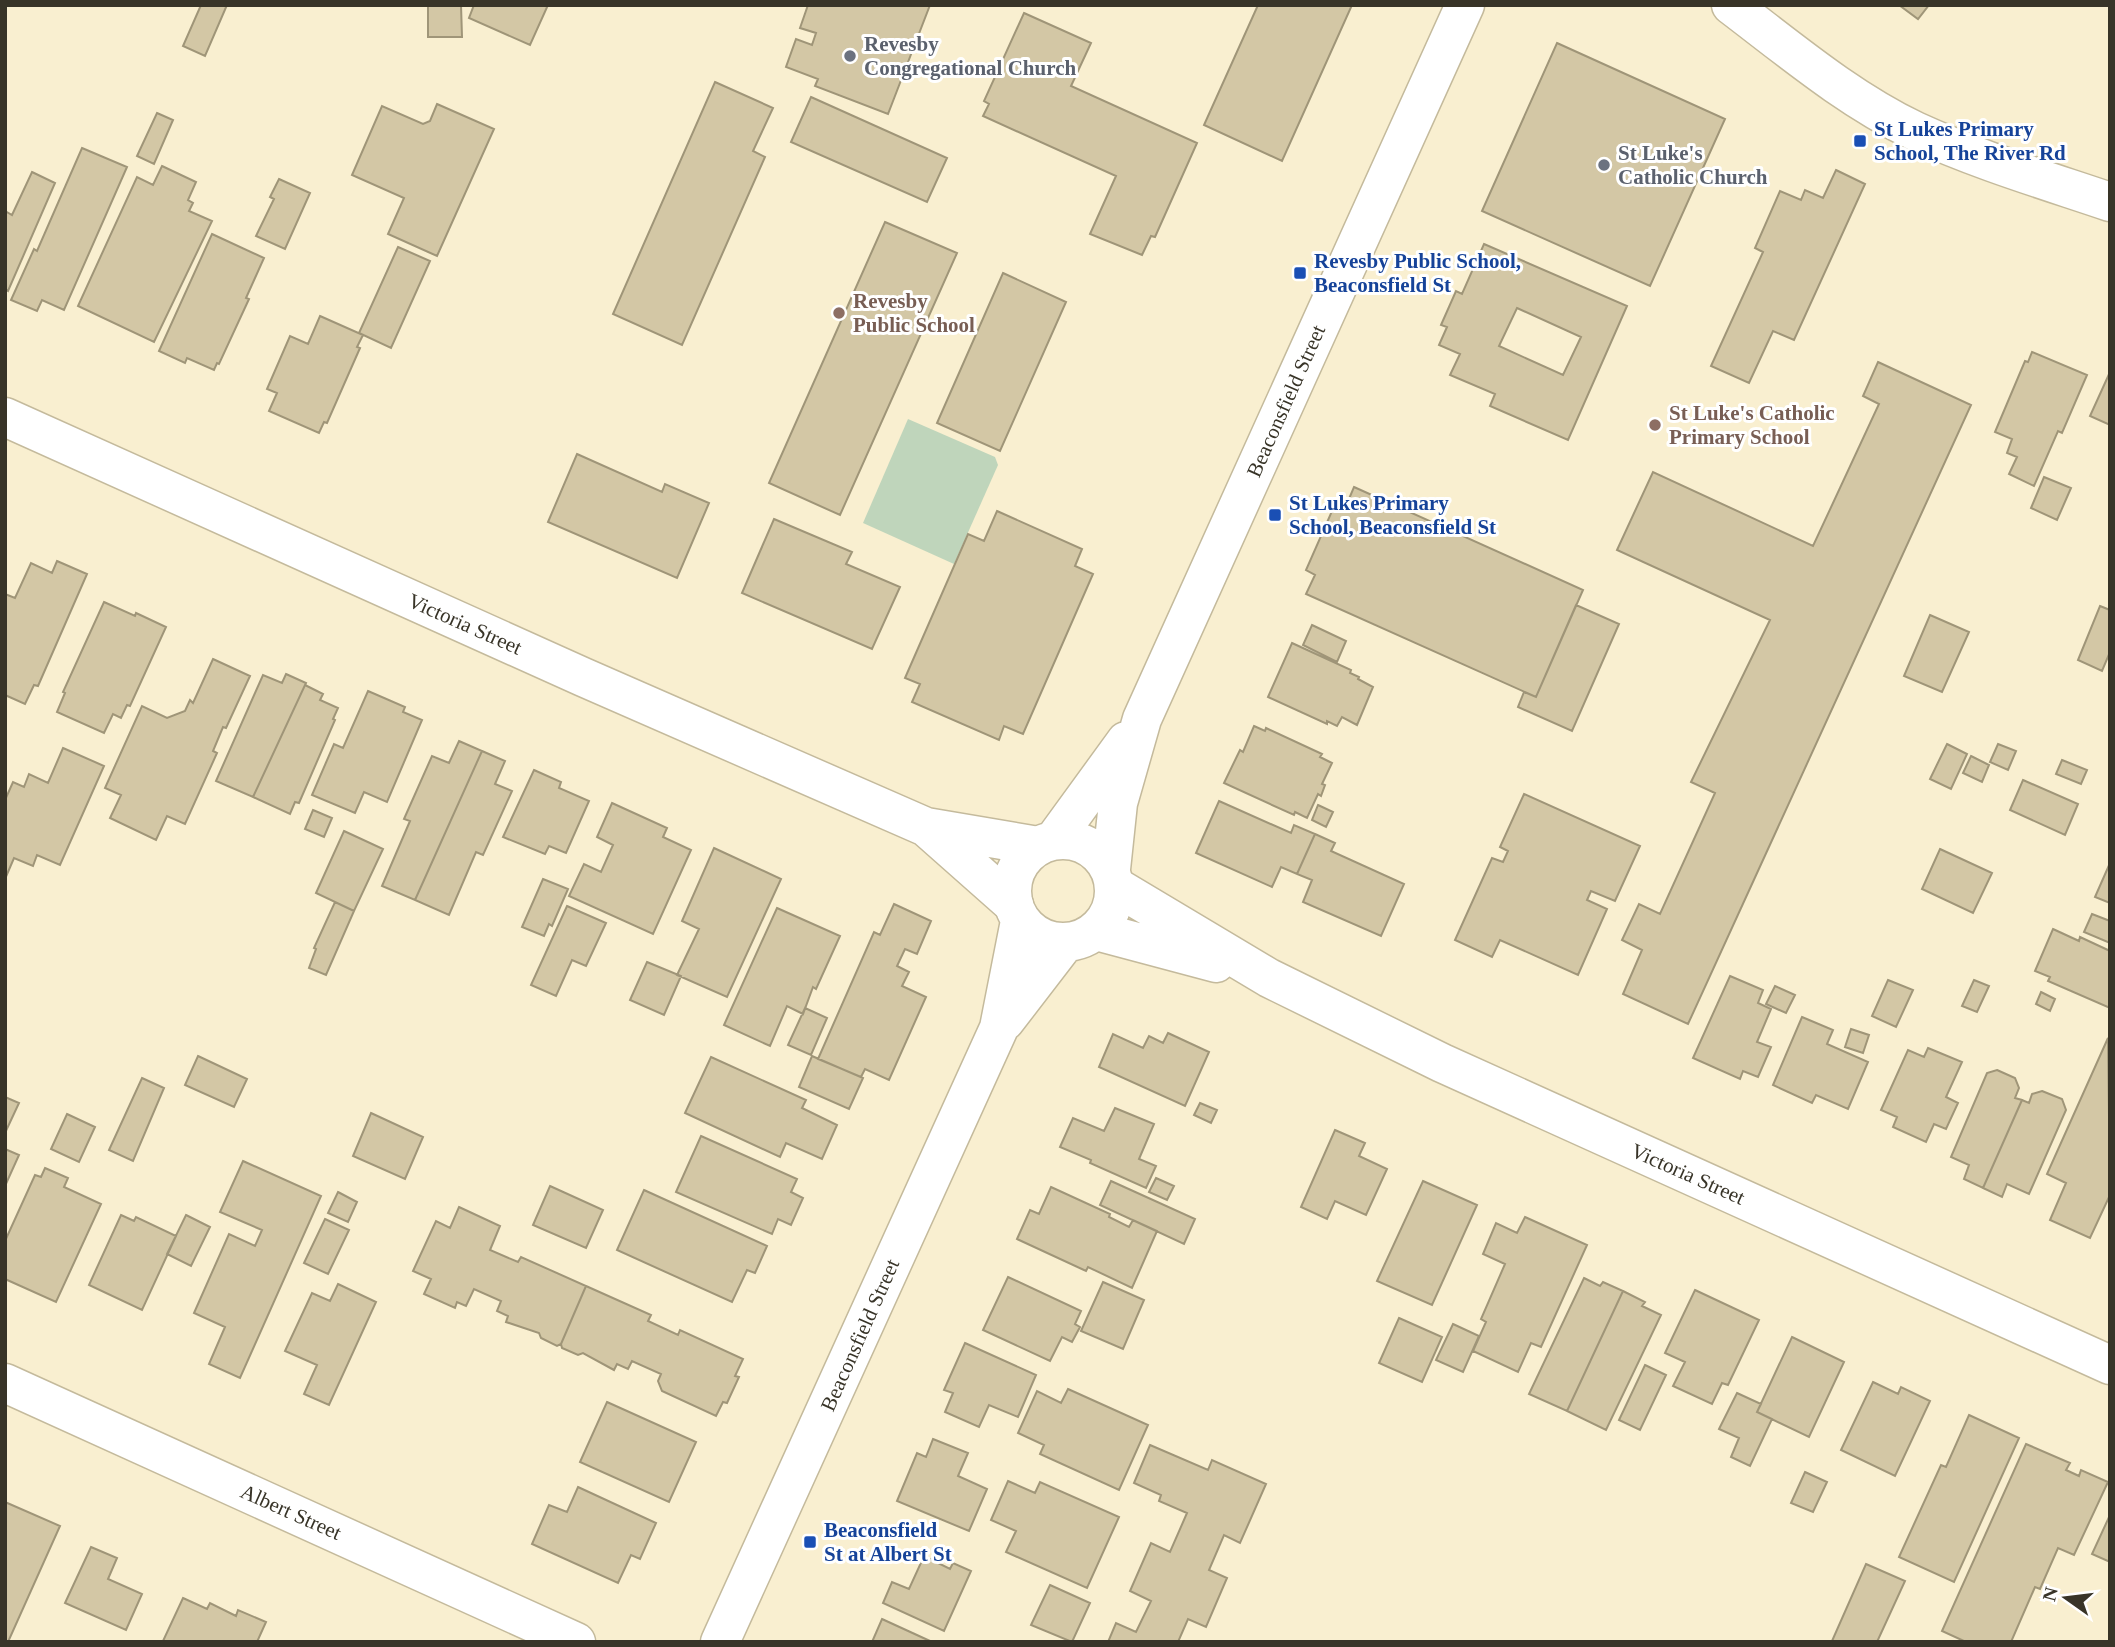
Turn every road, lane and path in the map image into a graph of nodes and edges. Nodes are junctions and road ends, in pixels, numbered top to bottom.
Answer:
1 (1465, 5) edge
2 (1731, 5) edge
3 (2110, 202) edge
4 (5, 417) edge
5 (1142, 719) junction
6 (926, 827) junction
7 (1046, 843) junction
8 (1113, 877) junction
9 (1017, 913) junction
10 (1080, 937) junction
11 (1269, 978) junction
12 (999, 1028) junction
13 (2110, 1365) edge
14 (5, 1383) edge
15 (576, 1642) edge
16 (720, 1642) edge

1 - 5 street, Beaconsfield Street
2 - 3 street
4 - 6 street, Victoria Street
5 - 7 street, Beaconsfield Street
5 - 8 street, Beaconsfield Street
6 - 7 street, Victoria Street
6 - 9 street, Victoria Street
7 - 8 street
7 - 9 street
8 - 10 street
8 - 11 street, Victoria Street
9 - 10 street
9 - 12 street, Beaconsfield Street
10 - 11 street, Victoria Street
10 - 12 street, Beaconsfield Street
11 - 13 street, Victoria Street
12 - 16 street, Beaconsfield Street
14 - 15 street, Albert Street

